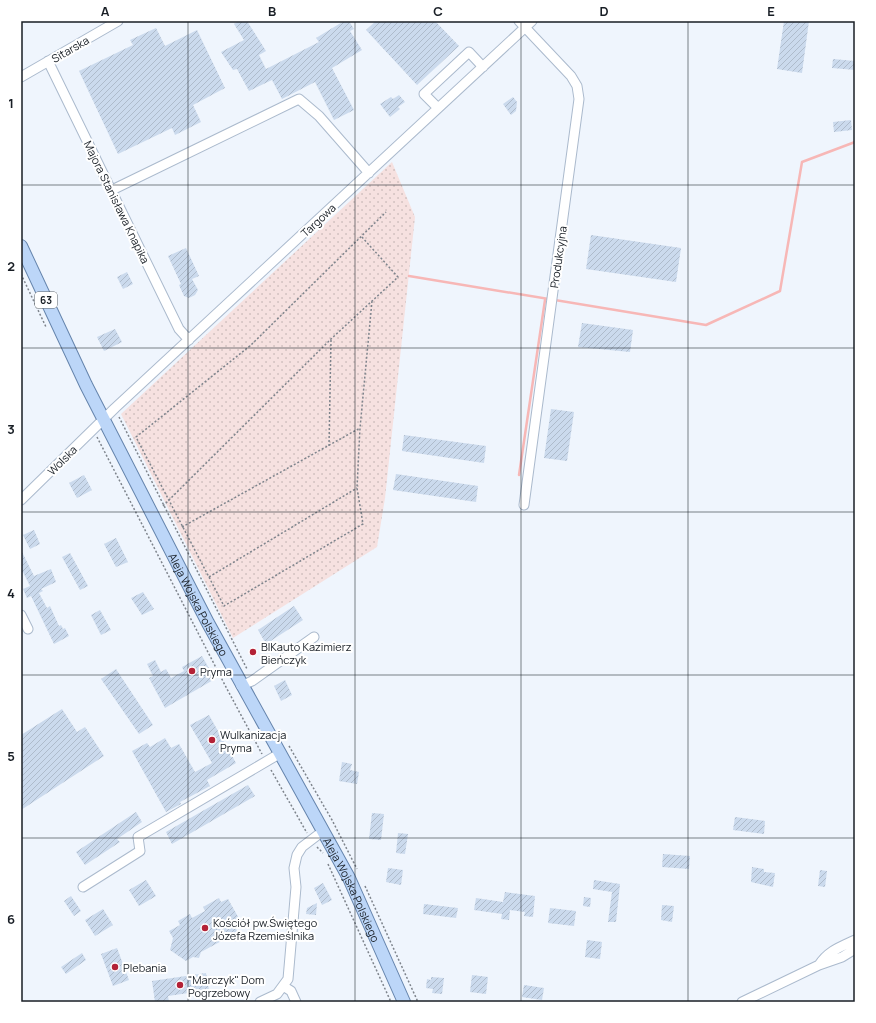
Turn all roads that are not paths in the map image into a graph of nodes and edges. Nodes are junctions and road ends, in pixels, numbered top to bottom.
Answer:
1 (118, 21) edge
2 (532, 21) edge
3 (522, 24) edge
4 (48, 61) junction
5 (483, 67) junction
6 (21, 77) edge
7 (438, 108) junction
8 (368, 173) junction
9 (112, 190) junction
10 (21, 246) edge
11 (189, 340) junction
12 (104, 419) junction
13 (21, 500) edge
14 (524, 505) dead end
15 (21, 615) edge
16 (28, 629) dead end
17 (314, 637) dead end
18 (247, 684) junction
19 (279, 754) junction
20 (323, 831) junction
21 (83, 887) dead end
22 (855, 940) edge
23 (855, 950) edge
24 (819, 965) junction
25 (283, 986) junction
26 (260, 1002) edge
27 (296, 1002) edge
28 (404, 1002) edge
29 (743, 1002) edge

1 - 4 street, Sitarska
2 - 3 street, Targowa
3 - 5 street, Targowa
3 - 14 street, Produkcyjna
4 - 6 street, Sitarska
4 - 9 street, Majora Stanisława Knapika
5 - 7 street, Targowa
5 - 7 street
7 - 8 street, Targowa
8 - 9 street
8 - 11 street, Targowa
9 - 11 street, Majora Stanisława Knapika
10 - 12 main road, Aleja Wojska Polskiego / 63
11 - 12 street, Targowa
12 - 13 street, Wolska
12 - 18 main road, Aleja Wojska Polskiego / 63
15 - 16 street
17 - 18 street
18 - 19 main road, Aleja Wojska Polskiego / 63
19 - 20 main road, Aleja Wojska Polskiego / 63
19 - 21 street
20 - 25 street
20 - 28 main road, Aleja Wojska Polskiego / 63
22 - 24 street
23 - 24 street
24 - 29 street
25 - 26 street
25 - 27 street

